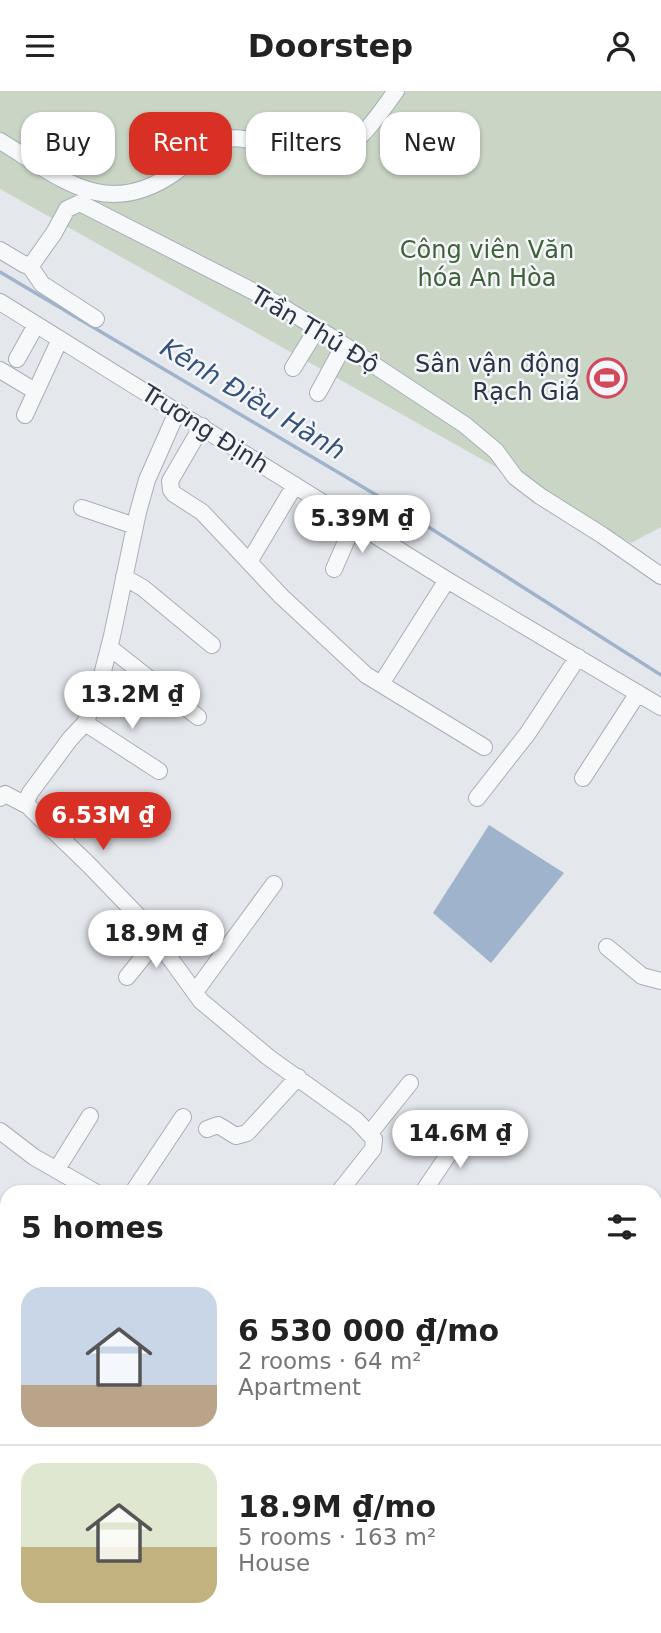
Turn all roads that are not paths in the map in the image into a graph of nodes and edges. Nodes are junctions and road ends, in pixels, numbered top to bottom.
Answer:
1 (396, 91) edge
2 (0, 141) edge
3 (0, 250) edge
4 (29, 265) junction
5 (0, 302) edge
6 (96, 319) dead end
7 (36, 325) junction
8 (317, 329) junction
9 (60, 339) junction
10 (344, 345) junction
11 (17, 359) dead end
12 (293, 367) dead end
13 (0, 370) edge
14 (35, 391) junction
15 (318, 393) dead end
16 (177, 412) junction
17 (24, 415) dead end
18 (201, 426) junction
19 (295, 485) junction
20 (82, 508) dead end
21 (354, 523) junction
22 (135, 526) junction
23 (248, 562) junction
24 (334, 569) dead end
25 (661, 576) edge
26 (124, 577) junction
27 (447, 580) junction
28 (212, 645) dead end
29 (109, 647) junction
30 (578, 657) junction
31 (381, 684) junction
32 (638, 693) junction
33 (661, 707) edge
34 (198, 717) dead end
35 (85, 723) junction
36 (484, 747) dead end
37 (159, 771) dead end
38 (583, 778) dead end
39 (0, 798) edge
40 (477, 798) dead end
41 (28, 806) junction
42 (274, 884) dead end
43 (157, 940) junction
44 (607, 947) dead end
45 (127, 977) dead end
46 (661, 981) edge
47 (195, 992) junction
48 (298, 1077) junction
49 (410, 1083) dead end
50 (90, 1116) dead end
51 (183, 1117) dead end
52 (467, 1127) dead end
53 (207, 1129) dead end
54 (0, 1131) edge
55 (370, 1133) junction
56 (57, 1169) junction
57 (79, 1185) edge
58 (138, 1185) edge
59 (345, 1185) edge
60 (428, 1185) edge

1 - 2 street
3 - 4 street
4 - 6 street
4 - 8 street, Trần Thủ Độ
5 - 7 street, Trương Định
7 - 9 street, Trương Định
7 - 11 street
8 - 10 street, Trần Thủ Độ
8 - 12 street
9 - 14 street
9 - 16 street, Trương Định
10 - 15 street
10 - 25 street, Trần Thủ Độ
13 - 14 street
14 - 17 street
16 - 18 street, Trương Định
16 - 22 street
18 - 19 street, Trương Định
18 - 23 street
19 - 21 street, Trương Định
19 - 23 street
20 - 22 street
21 - 24 street
21 - 27 street, Trương Định
22 - 26 street
23 - 31 street
26 - 28 street
26 - 29 street
27 - 30 street, Trương Định
27 - 31 street
29 - 34 street
29 - 35 street
30 - 32 street, Trương Định
30 - 40 street
31 - 36 street
32 - 33 street, Trương Định
32 - 38 street
35 - 37 street
35 - 41 street
39 - 41 street
41 - 43 street
42 - 47 street
43 - 45 street
43 - 47 street
44 - 46 street
47 - 48 street
48 - 53 street
48 - 55 street
49 - 55 street
50 - 56 street
51 - 58 street
52 - 60 street
54 - 56 street
55 - 59 street
56 - 57 street

